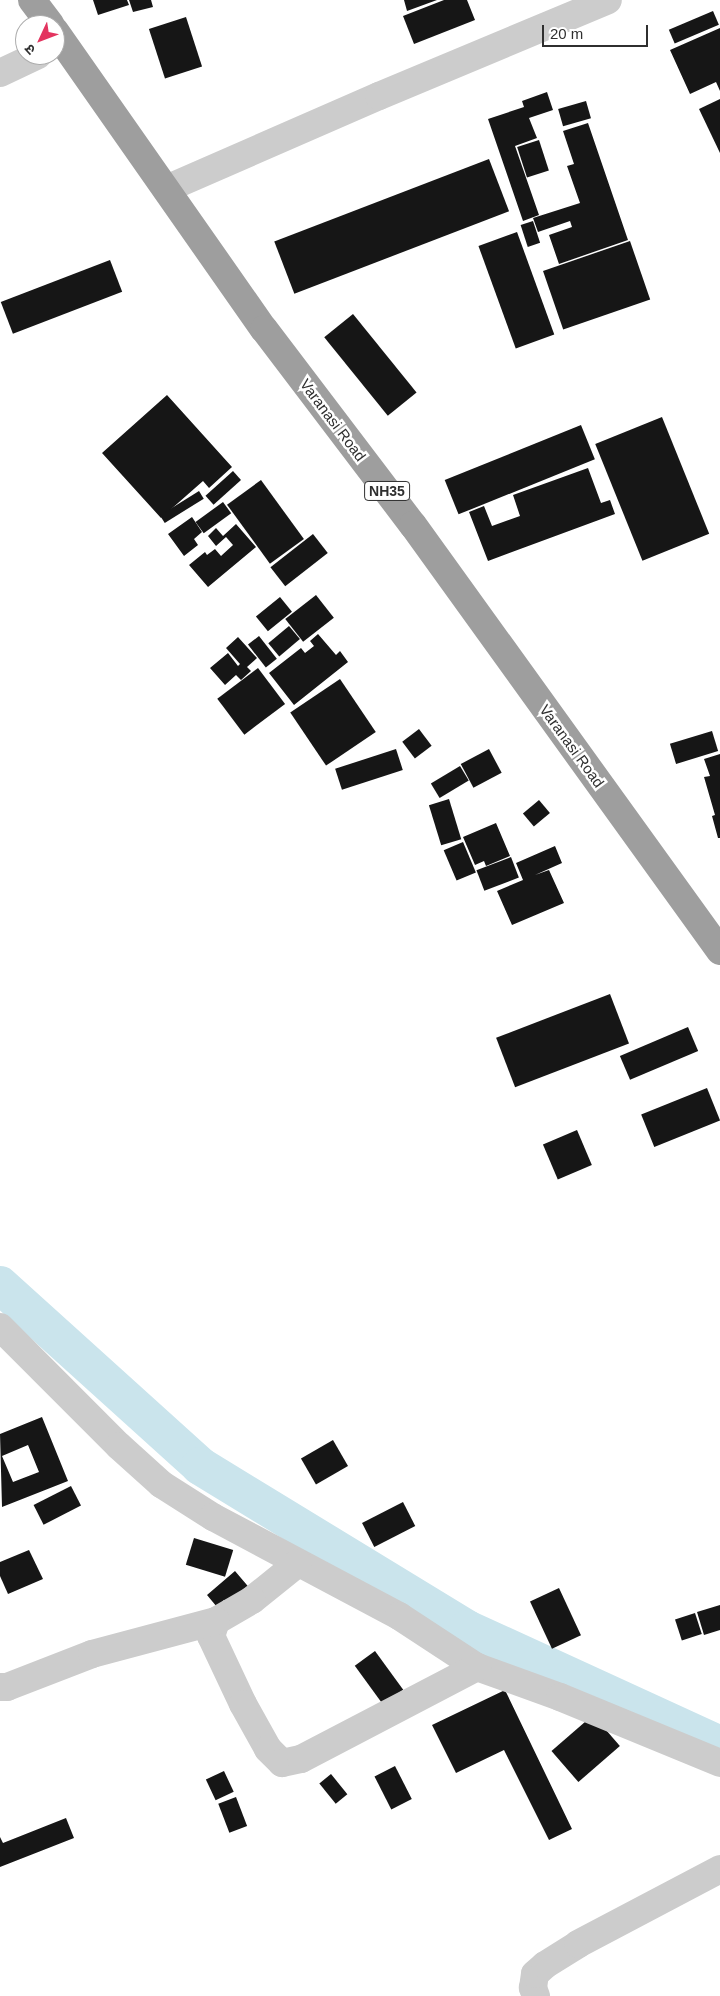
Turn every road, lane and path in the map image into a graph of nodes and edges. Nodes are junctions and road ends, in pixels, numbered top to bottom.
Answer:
1 (32, 0) edge
2 (608, 0) edge
3 (42, 15) edge
4 (65, 49) edge
5 (17, 65) edge
6 (0, 73) edge
7 (166, 189) junction
8 (720, 951) edge
9 (0, 1327) edge
10 (298, 1562) junction
11 (216, 1621) junction
12 (477, 1667) junction
13 (0, 1687) edge
14 (720, 1763) edge
15 (720, 1869) edge
16 (536, 1996) edge

1 - 3 highway, Varanasi Road / NH35
2 - 7 street
4 - 7 highway, Varanasi Road / NH35
5 - 6 street
7 - 8 highway, Varanasi Road / NH35
9 - 10 street
10 - 11 street
10 - 12 street
11 - 12 street
11 - 13 street
12 - 14 street
15 - 16 street

